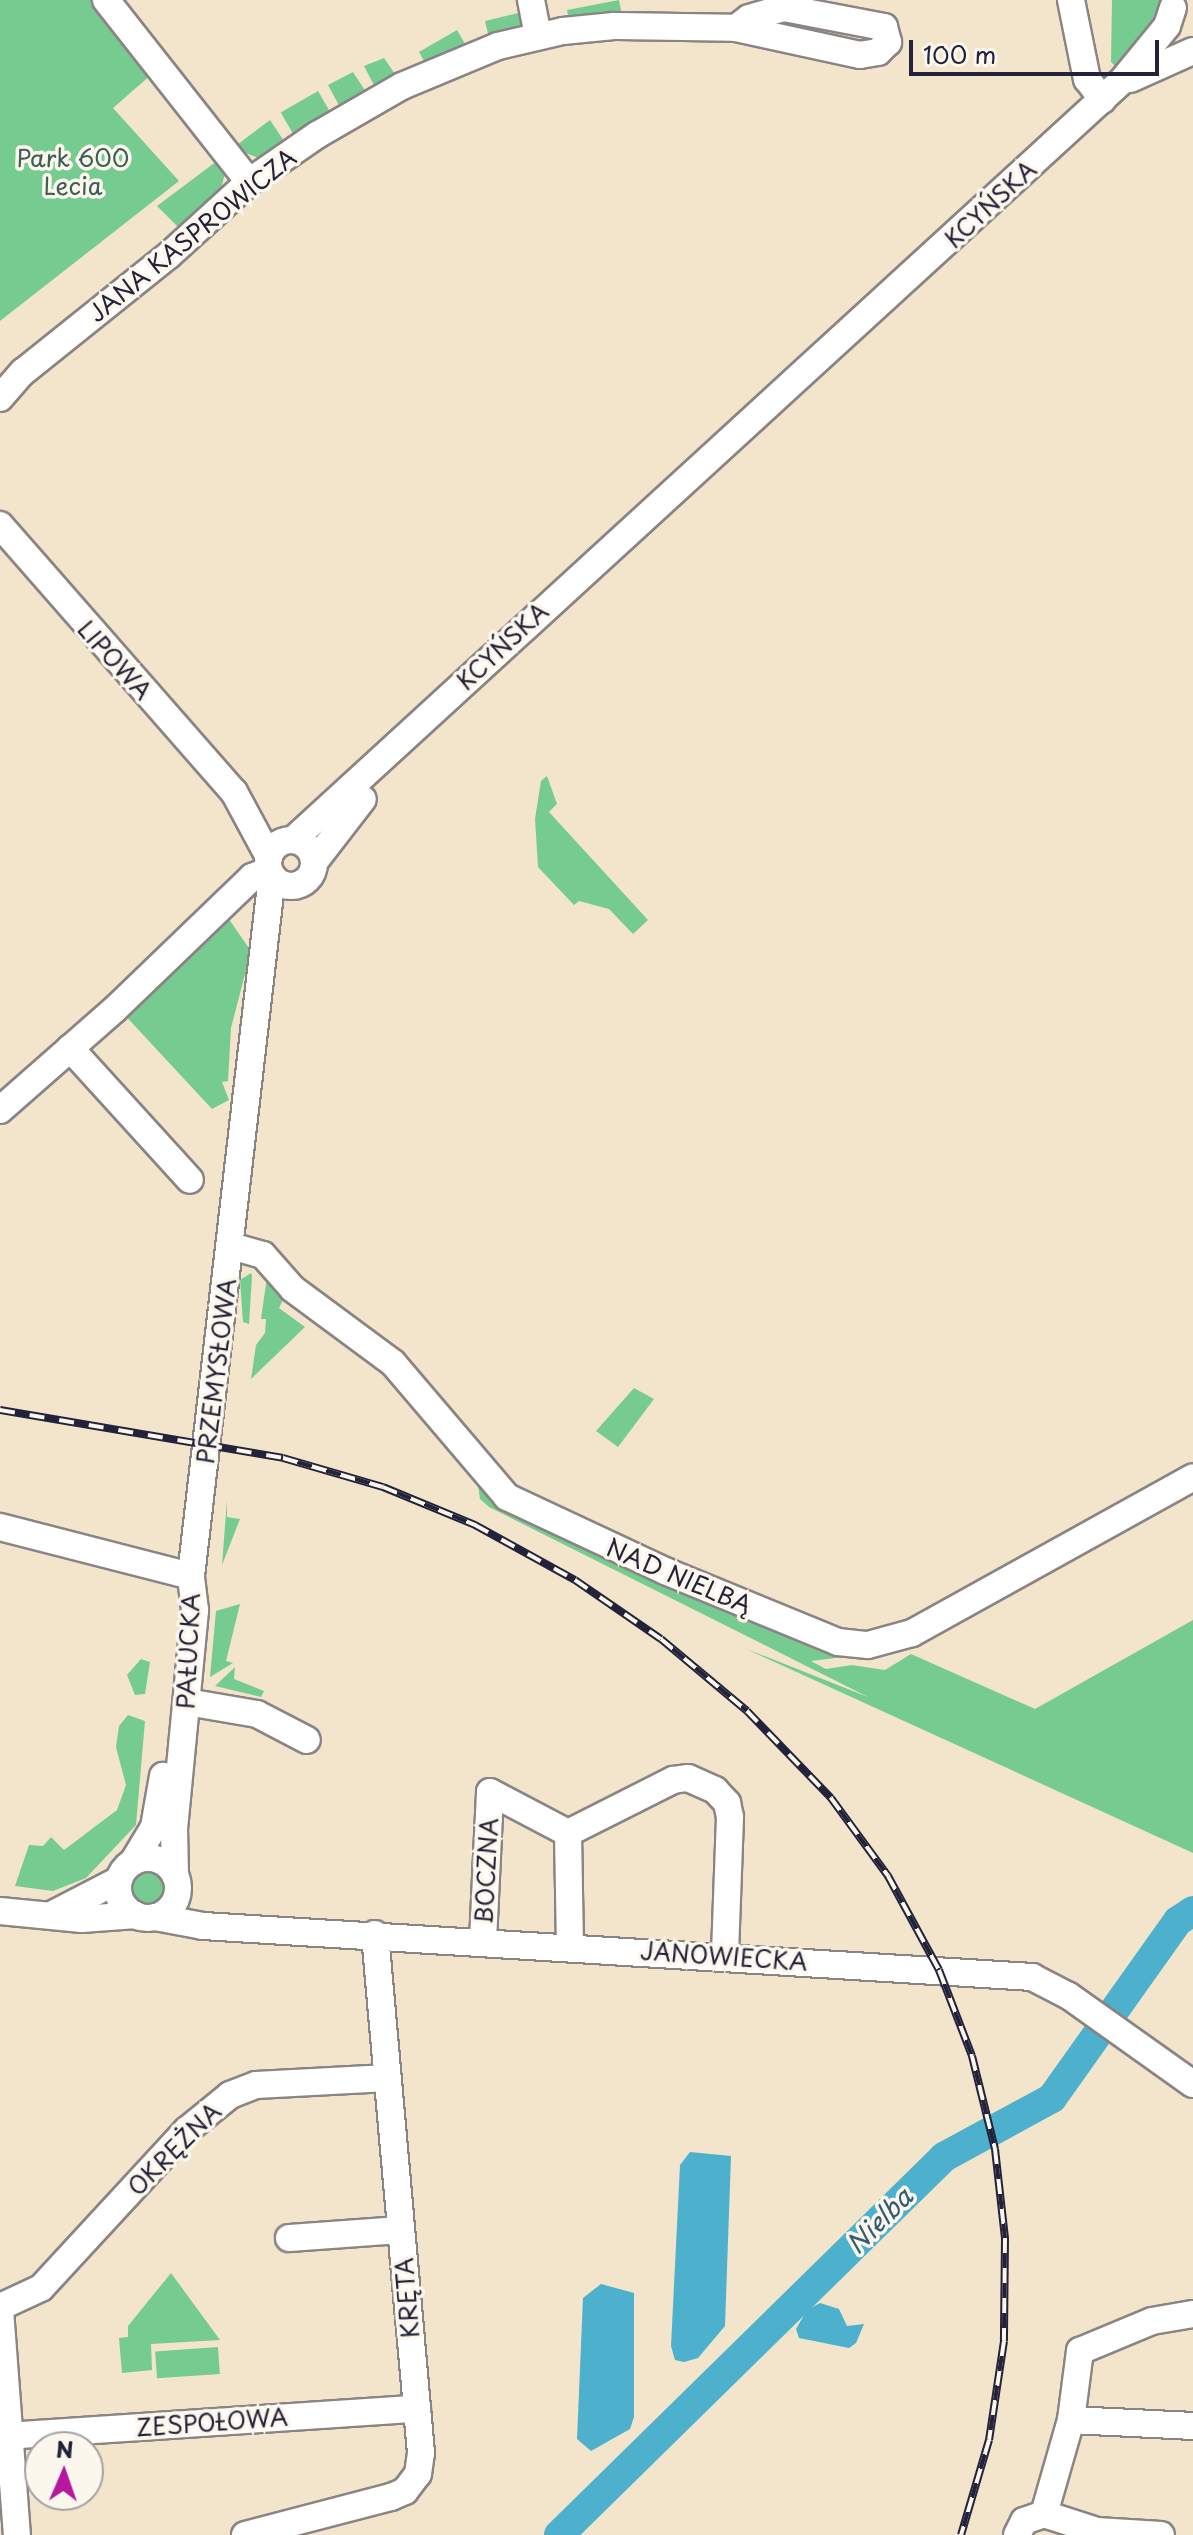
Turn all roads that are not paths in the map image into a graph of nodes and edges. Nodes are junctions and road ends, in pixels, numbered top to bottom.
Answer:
1 (106, 0) edge
2 (531, 0) edge
3 (1071, 0) edge
4 (1173, 3) edge
5 (765, 6) edge
6 (736, 28) junction
7 (538, 36) junction
8 (1193, 43) edge
9 (1193, 51) edge
10 (1122, 81) junction
11 (1103, 100) junction
12 (249, 182) junction
13 (12, 378) edge
14 (0, 398) edge
15 (716, 458) junction
16 (0, 525) edge
17 (234, 792) junction
18 (293, 840) junction
19 (315, 861) junction
20 (270, 868) junction
21 (300, 884) junction
22 (229, 900) junction
23 (269, 915) junction
24 (264, 970) junction
25 (70, 1048) junction
26 (0, 1110) edge
27 (190, 1180) dead end
28 (231, 1246) junction
29 (1193, 1477) edge
30 (0, 1527) edge
31 (191, 1576) junction
32 (187, 1702) junction
33 (307, 1740) dead end
34 (568, 1833) junction
35 (126, 1871) junction
36 (176, 1880) junction
37 (0, 1911) edge
38 (53, 1914) junction
39 (146, 1916) junction
40 (223, 1925) junction
41 (375, 1934) junction
42 (483, 1941) junction
43 (570, 1946) junction
44 (725, 1956) junction
45 (388, 2078) junction
46 (1193, 2084) edge
47 (401, 2230) junction
48 (289, 2238) dead end
49 (0, 2308) edge
50 (1193, 2314) edge
51 (417, 2409) junction
52 (1071, 2420) junction
53 (1193, 2426) edge
54 (6, 2436) junction
55 (1044, 2514) junction
56 (17, 2535) edge
57 (245, 2535) edge
58 (1017, 2535) edge
59 (1161, 2535) edge

1 - 12 street
2 - 7 street
3 - 11 street
4 - 8 street
4 - 10 street, KCYŃSKA
5 - 6 street, JANA KASPROWICZA
5 - 6 street, JANA KASPROWICZA
6 - 7 street, JANA KASPROWICZA
7 - 12 street, JANA KASPROWICZA
9 - 10 street, KCYŃSKA
10 - 11 street, KCYŃSKA
11 - 15 street, KCYŃSKA
12 - 13 street, JANA KASPROWICZA
13 - 14 street, JANA KASPROWICZA
15 - 18 street, KCYŃSKA
15 - 19 street, KCYŃSKA
16 - 17 street, LIPOWA
17 - 18 street, LIPOWA
17 - 20 street, LIPOWA
18 - 19 street
18 - 20 street
19 - 21 street
20 - 21 street
20 - 22 street
20 - 23 street, PRZEMYSŁOWA
21 - 24 street, PRZEMYSŁOWA
22 - 23 street
22 - 25 street
23 - 24 street, PRZEMYSŁOWA
24 - 28 street, PRZEMYSŁOWA
25 - 26 street
25 - 27 street
28 - 29 street, NAD NIELBĄ
28 - 31 street, PRZEMYSŁOWA
30 - 31 street
31 - 32 street, PAŁUCKA
31 - 35 street, PAŁUCKA
32 - 33 street
32 - 36 street, PAŁUCKA
34 - 42 street, BOCZNA
34 - 43 street
34 - 44 street
35 - 36 street
35 - 38 street
35 - 39 street
36 - 39 street
36 - 40 street
37 - 38 street, JANOWIECKA
38 - 39 street, JANOWIECKA
39 - 40 street, JANOWIECKA
40 - 41 street, JANOWIECKA
41 - 42 street, JANOWIECKA
41 - 45 street, KRĘTA
42 - 43 street, JANOWIECKA
43 - 44 street, JANOWIECKA
44 - 46 street, JANOWIECKA
45 - 47 street, KRĘTA
45 - 49 street, OKRĘŻNA
47 - 48 street
47 - 51 street, KRĘTA
49 - 54 street
50 - 52 street
51 - 54 street, ZESPOŁOWA
51 - 57 street, KRĘTA
52 - 53 street
52 - 55 street
54 - 56 street
55 - 58 street
55 - 59 street

